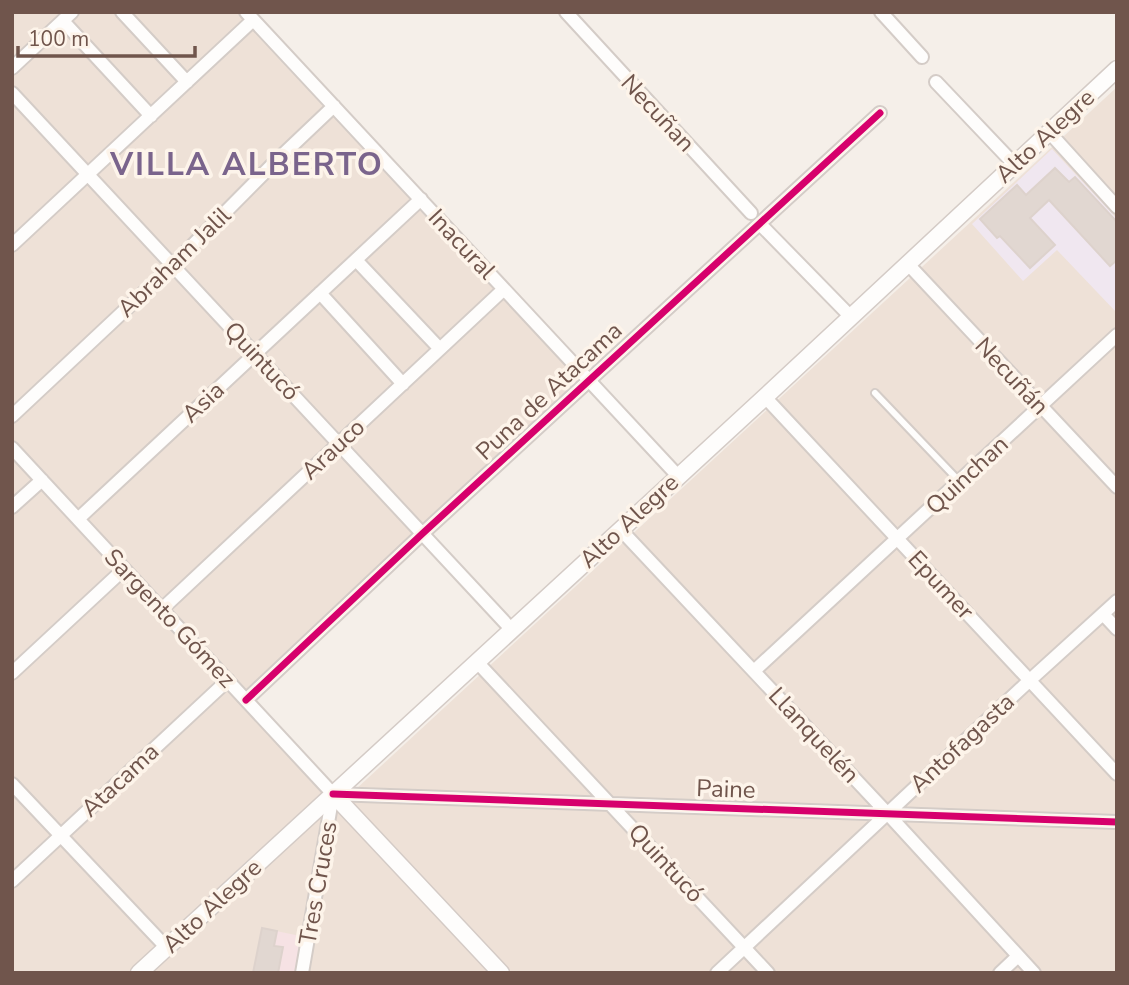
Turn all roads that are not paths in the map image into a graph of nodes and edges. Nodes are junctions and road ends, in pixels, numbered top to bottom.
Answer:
1 (122, 12) edge
2 (566, 12) edge
3 (881, 12) edge
4 (250, 16) edge
5 (68, 17) edge
6 (922, 57) dead end
7 (12, 68) edge
8 (1117, 69) edge
9 (187, 82) junction
10 (936, 82) dead end
11 (12, 93) edge
12 (334, 106) junction
13 (880, 113) dead end
14 (150, 116) junction
15 (1049, 132) junction
16 (1014, 164) junction
17 (88, 174) junction
18 (421, 199) junction
19 (1115, 203) edge
20 (751, 213) dead end
21 (760, 224) junction
22 (12, 245) edge
23 (356, 260) junction
24 (907, 264) junction
25 (173, 265) junction
26 (504, 289) junction
27 (320, 293) junction
28 (850, 316) junction
29 (1117, 335) edge
30 (440, 349) junction
31 (256, 354) junction
32 (589, 380) junction
33 (403, 384) junction
34 (875, 393) dead end
35 (765, 397) junction
36 (1040, 407) junction
37 (12, 416) edge
38 (339, 443) junction
39 (12, 448) edge
40 (1117, 466) edge
41 (678, 476) junction
42 (1106, 476) junction
43 (42, 480) junction
44 (959, 481) junction
45 (1117, 487) edge
46 (12, 507) edge
47 (78, 519) junction
48 (620, 529) junction
49 (422, 534) junction
50 (898, 539) junction
51 (124, 569) junction
52 (1117, 601) edge
53 (162, 609) junction
54 (1103, 614) junction
55 (1117, 629) edge
56 (512, 630) junction
57 (477, 662) junction
58 (754, 671) junction
59 (12, 673) edge
60 (228, 680) junction
61 (1030, 680) junction
62 (246, 700) junction
63 (1117, 774) edge
64 (12, 784) edge
65 (333, 793) junction
66 (612, 805) junction
67 (887, 813) junction
68 (1117, 822) edge
69 (61, 835) junction
70 (12, 881) edge
71 (166, 947) junction
72 (744, 947) junction
73 (1018, 956) junction
74 (142, 972) edge
75 (302, 973) edge
76 (501, 973) edge
77 (717, 973) edge
78 (768, 973) edge
79 (1000, 973) edge
80 (1034, 973) edge

1 - 9 street
2 - 20 street, Necuñan
3 - 6 street
4 - 9 street
4 - 12 street, Inacural
5 - 7 street
5 - 14 street
8 - 15 main road, Alto Alegre
9 - 14 street
10 - 16 street
11 - 17 street, Quintucó
12 - 18 street, Inacural
12 - 25 street, Abraham Jalil
13 - 21 street, Puna de Atacama
14 - 17 street
15 - 16 main road, Alto Alegre
15 - 19 street
16 - 24 main road, Alto Alegre
17 - 22 street
17 - 25 street, Quintucó
18 - 23 street, Asia
18 - 26 street, Inacural
21 - 28 street
21 - 32 street, Puna de Atacama
23 - 27 street, Asia
23 - 30 street
24 - 28 main road, Alto Alegre
24 - 36 street, Necuñán
25 - 31 street, Quintucó
25 - 37 street, Abraham Jalil
26 - 30 street, Arauco
26 - 32 street, Inacural
27 - 31 street, Asia
27 - 33 street
28 - 35 main road, Alto Alegre
29 - 36 street, Quinchan
30 - 33 street, Arauco
31 - 38 street, Quintucó
31 - 47 street, Asia
32 - 41 street, Inacural
32 - 49 street, Puna de Atacama
33 - 38 street, Arauco
34 - 44 lane
35 - 41 main road, Alto Alegre
35 - 50 street, Epumer
36 - 42 street, Necuñán
36 - 44 street, Quinchan
38 - 49 street, Quintucó
38 - 53 street, Arauco
39 - 43 street, Sargento Gómez
40 - 42 street
41 - 48 main road, Alto Alegre
42 - 45 street, Necuñán
43 - 46 street
43 - 47 street, Sargento Gómez
44 - 50 street, Quinchan
47 - 51 street, Sargento Gómez
48 - 56 main road, Alto Alegre
48 - 58 street, Llanquelén
49 - 56 street, Quintucó
49 - 62 street, Puna de Atacama
50 - 58 street, Quinchan
50 - 61 street, Epumer
51 - 53 street, Sargento Gómez
51 - 59 street
52 - 54 street, Antofagasta
53 - 60 street, Sargento Gómez
54 - 55 street
54 - 61 street, Antofagasta
56 - 57 main road, Alto Alegre
57 - 65 main road, Alto Alegre
57 - 66 street, Quintucó
58 - 67 street, Llanquelén
60 - 62 street, Sargento Gómez
60 - 69 street, Atacama
61 - 63 street, Epumer
61 - 67 street, Antofagasta
62 - 65 street, Sargento Gómez
64 - 69 street
65 - 66 street, Paine
65 - 71 main road, Alto Alegre
65 - 75 street, Tres Cruces
65 - 76 main road, Sargento Gómez
66 - 67 street, Paine
66 - 72 street, Quintucó
67 - 68 street, Paine
67 - 72 street, Antofagasta
67 - 73 street, Llanquelén
69 - 70 street, Atacama
69 - 71 street
71 - 74 main road, Alto Alegre
72 - 77 street, Antofagasta
72 - 78 street, Quintucó
73 - 79 street
73 - 80 street, Llanquelén

